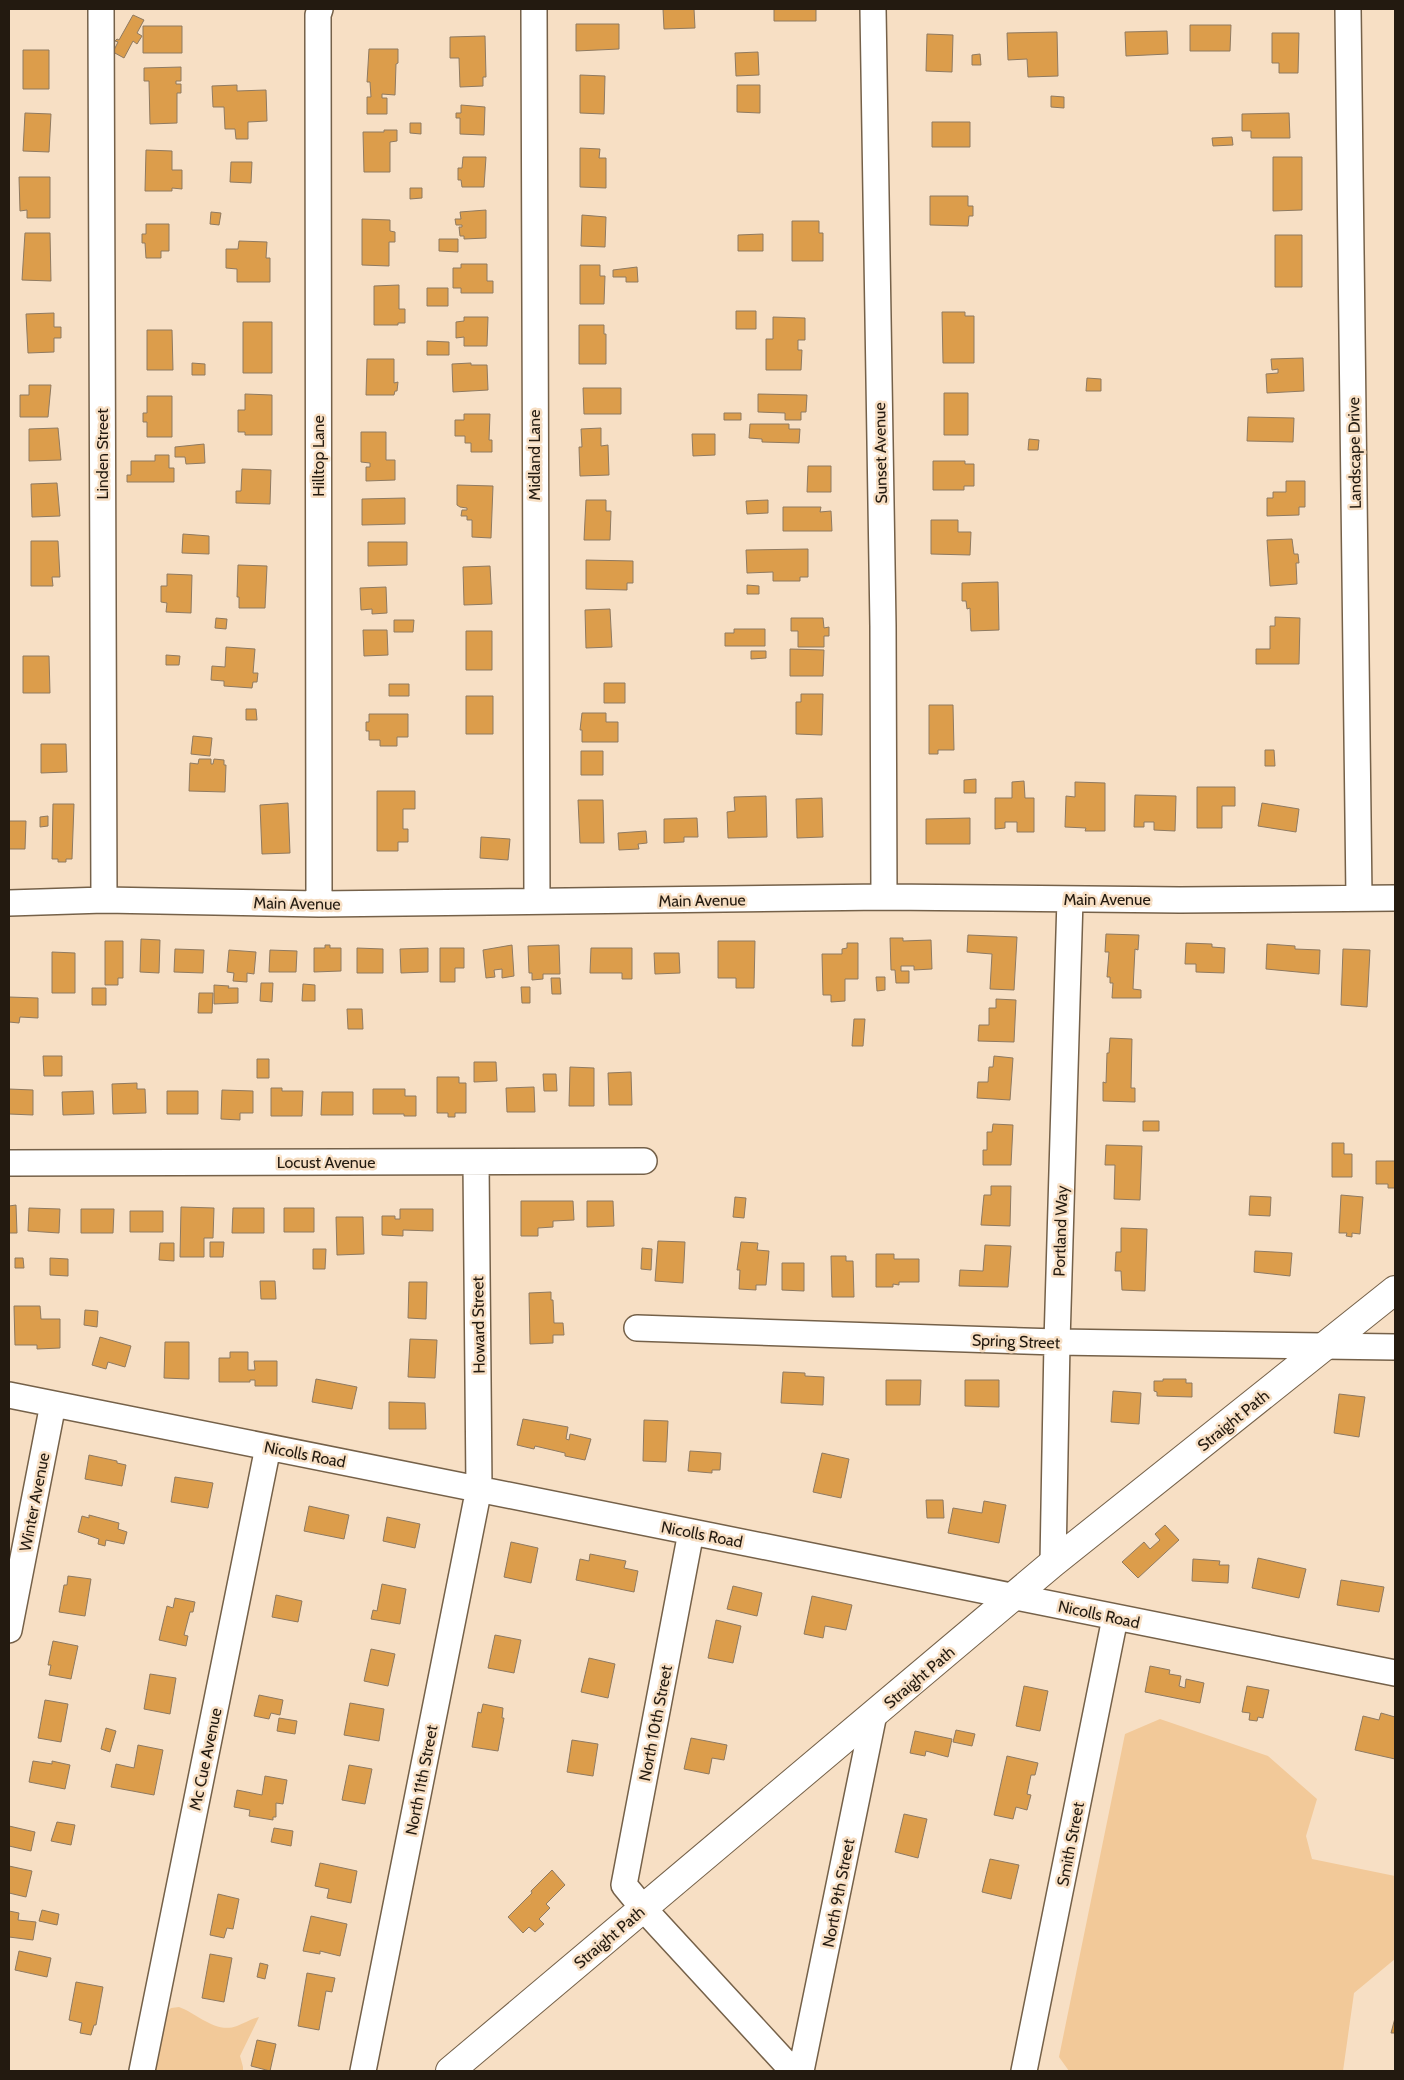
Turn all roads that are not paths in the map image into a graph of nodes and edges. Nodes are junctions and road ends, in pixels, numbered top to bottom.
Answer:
1 (100, 9) edge
2 (320, 9) edge
3 (534, 9) edge
4 (873, 9) edge
5 (1348, 9) edge
6 (884, 897) junction
7 (1359, 898) junction
8 (1395, 898) edge
9 (1070, 899) junction
10 (104, 900) junction
11 (536, 901) junction
12 (9, 903) edge
13 (319, 904) junction
14 (644, 1160) dead end
15 (476, 1162) junction
16 (9, 1164) edge
17 (1395, 1290) edge
18 (637, 1328) dead end
19 (1057, 1342) junction
20 (1324, 1347) junction
21 (1395, 1347) edge
22 (9, 1395) edge
23 (53, 1404) junction
24 (268, 1447) junction
25 (479, 1488) junction
26 (691, 1532) junction
27 (1053, 1563) junction
28 (1016, 1597) junction
29 (1115, 1618) junction
30 (9, 1630) edge
31 (1395, 1673) edge
32 (874, 1714) junction
33 (643, 1908) junction
34 (142, 2071) edge
35 (363, 2071) edge
36 (450, 2071) edge
37 (793, 2071) edge
38 (800, 2071) edge
39 (1024, 2071) edge

1 - 10 street, Linden Street
2 - 13 street, Hilltop Lane
3 - 11 street, Midland Lane
4 - 6 street, Sunset Avenue
5 - 7 street, Landscape Drive
6 - 9 street, Main Avenue
6 - 11 street, Main Avenue
7 - 8 street, Main Avenue
7 - 9 street, Main Avenue
9 - 19 street, Portland Way
10 - 12 street, Main Avenue
10 - 13 street, Main Avenue
11 - 13 street, Main Avenue
14 - 15 street, Locust Avenue
15 - 16 street, Locust Avenue
15 - 25 street, Howard Street
17 - 20 main road, Straight Path
18 - 19 street, Spring Street
19 - 20 street, Spring Street
19 - 27 street, Portland Way
20 - 21 street, Spring Street
20 - 27 main road, Straight Path
22 - 23 street, Nicolls Road
23 - 24 street, Nicolls Road
23 - 30 street, Winter Avenue
24 - 25 street, Nicolls Road
24 - 34 street, Mc Cue Avenue
25 - 26 street, Nicolls Road
25 - 35 street, North 11th Street
26 - 28 street, Nicolls Road
26 - 33 street, North 10th Street
27 - 28 main road, Straight Path
28 - 29 street, Nicolls Road
28 - 32 main road, Straight Path
29 - 31 street, Nicolls Road
29 - 39 street, Smith Street
32 - 33 main road, Straight Path
32 - 38 street, North 9th Street
33 - 36 main road, Straight Path
33 - 37 street

